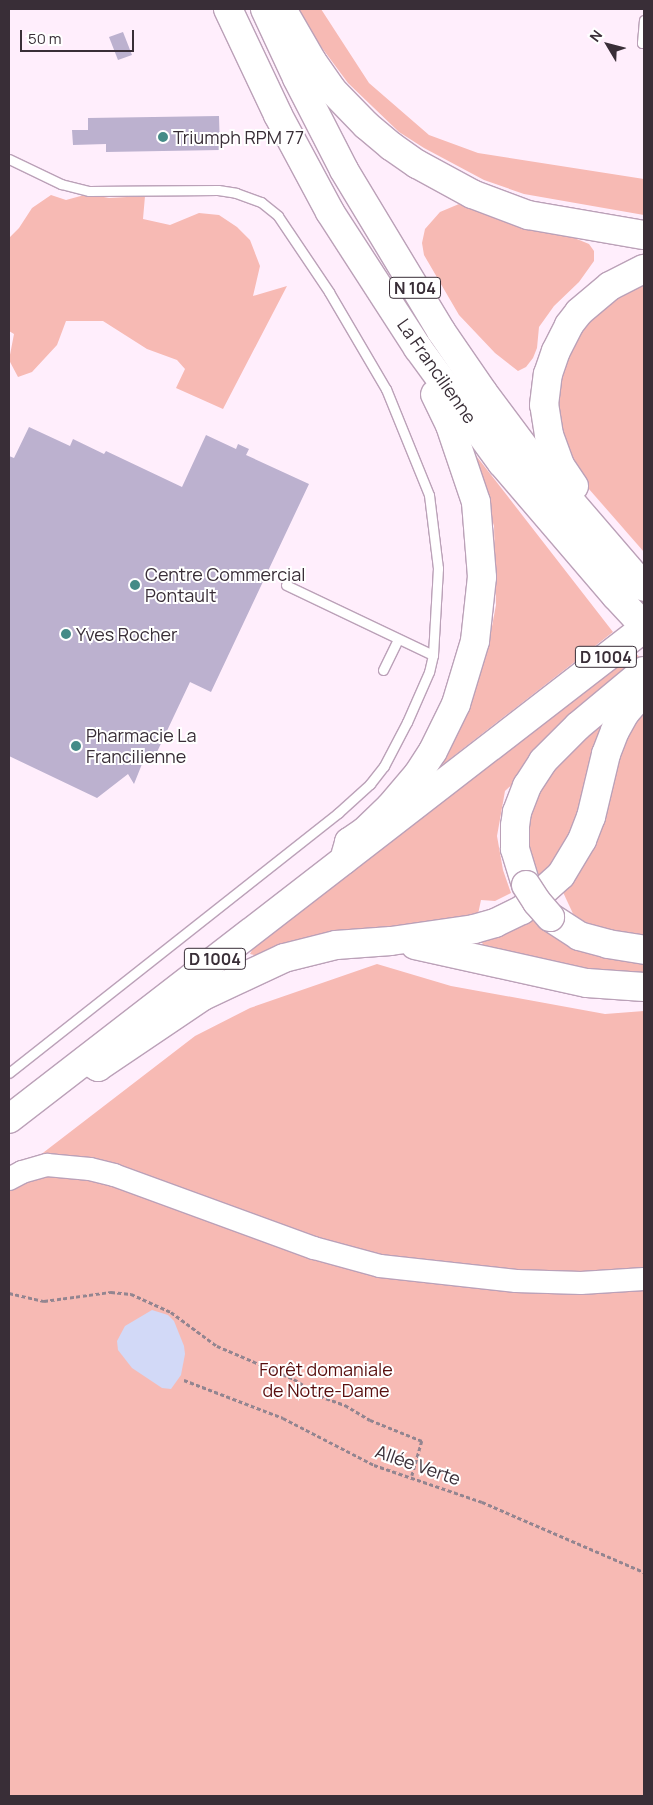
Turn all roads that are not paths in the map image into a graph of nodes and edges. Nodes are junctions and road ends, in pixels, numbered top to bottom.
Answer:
1 (228, 9) edge
2 (265, 9) edge
3 (282, 9) edge
4 (644, 20) edge
5 (644, 44) edge
6 (9, 159) edge
7 (644, 236) edge
8 (644, 269) edge
9 (374, 279) junction
10 (605, 542) junction
11 (641, 584) edge
12 (286, 586) dead end
13 (644, 627) edge
14 (398, 638) junction
15 (433, 655) junction
16 (383, 670) dead end
17 (644, 671) edge
18 (644, 691) edge
19 (344, 860) junction
20 (391, 941) junction
21 (644, 950) edge
22 (644, 986) edge
23 (86, 1060) junction
24 (9, 1073) edge
25 (9, 1119) edge
26 (9, 1179) edge
27 (644, 1280) edge

1 - 9 main road, La Francilienne / N 104
2 - 10 main road, La Francilienne / N 104
3 - 7 main road
4 - 5 lane
6 - 15 lane
8 - 10 main road
9 - 13 main road, La Francilienne / N 104
9 - 19 main road
10 - 11 main road, La Francilienne / N 104
12 - 14 lane
13 - 19 main road, D 1004
14 - 15 lane
14 - 16 lane
15 - 24 lane
17 - 21 main road, bridge
18 - 20 main road
19 - 23 main road, D 1004
20 - 22 main road
20 - 23 main road
23 - 25 main road, D 1004
26 - 27 street

